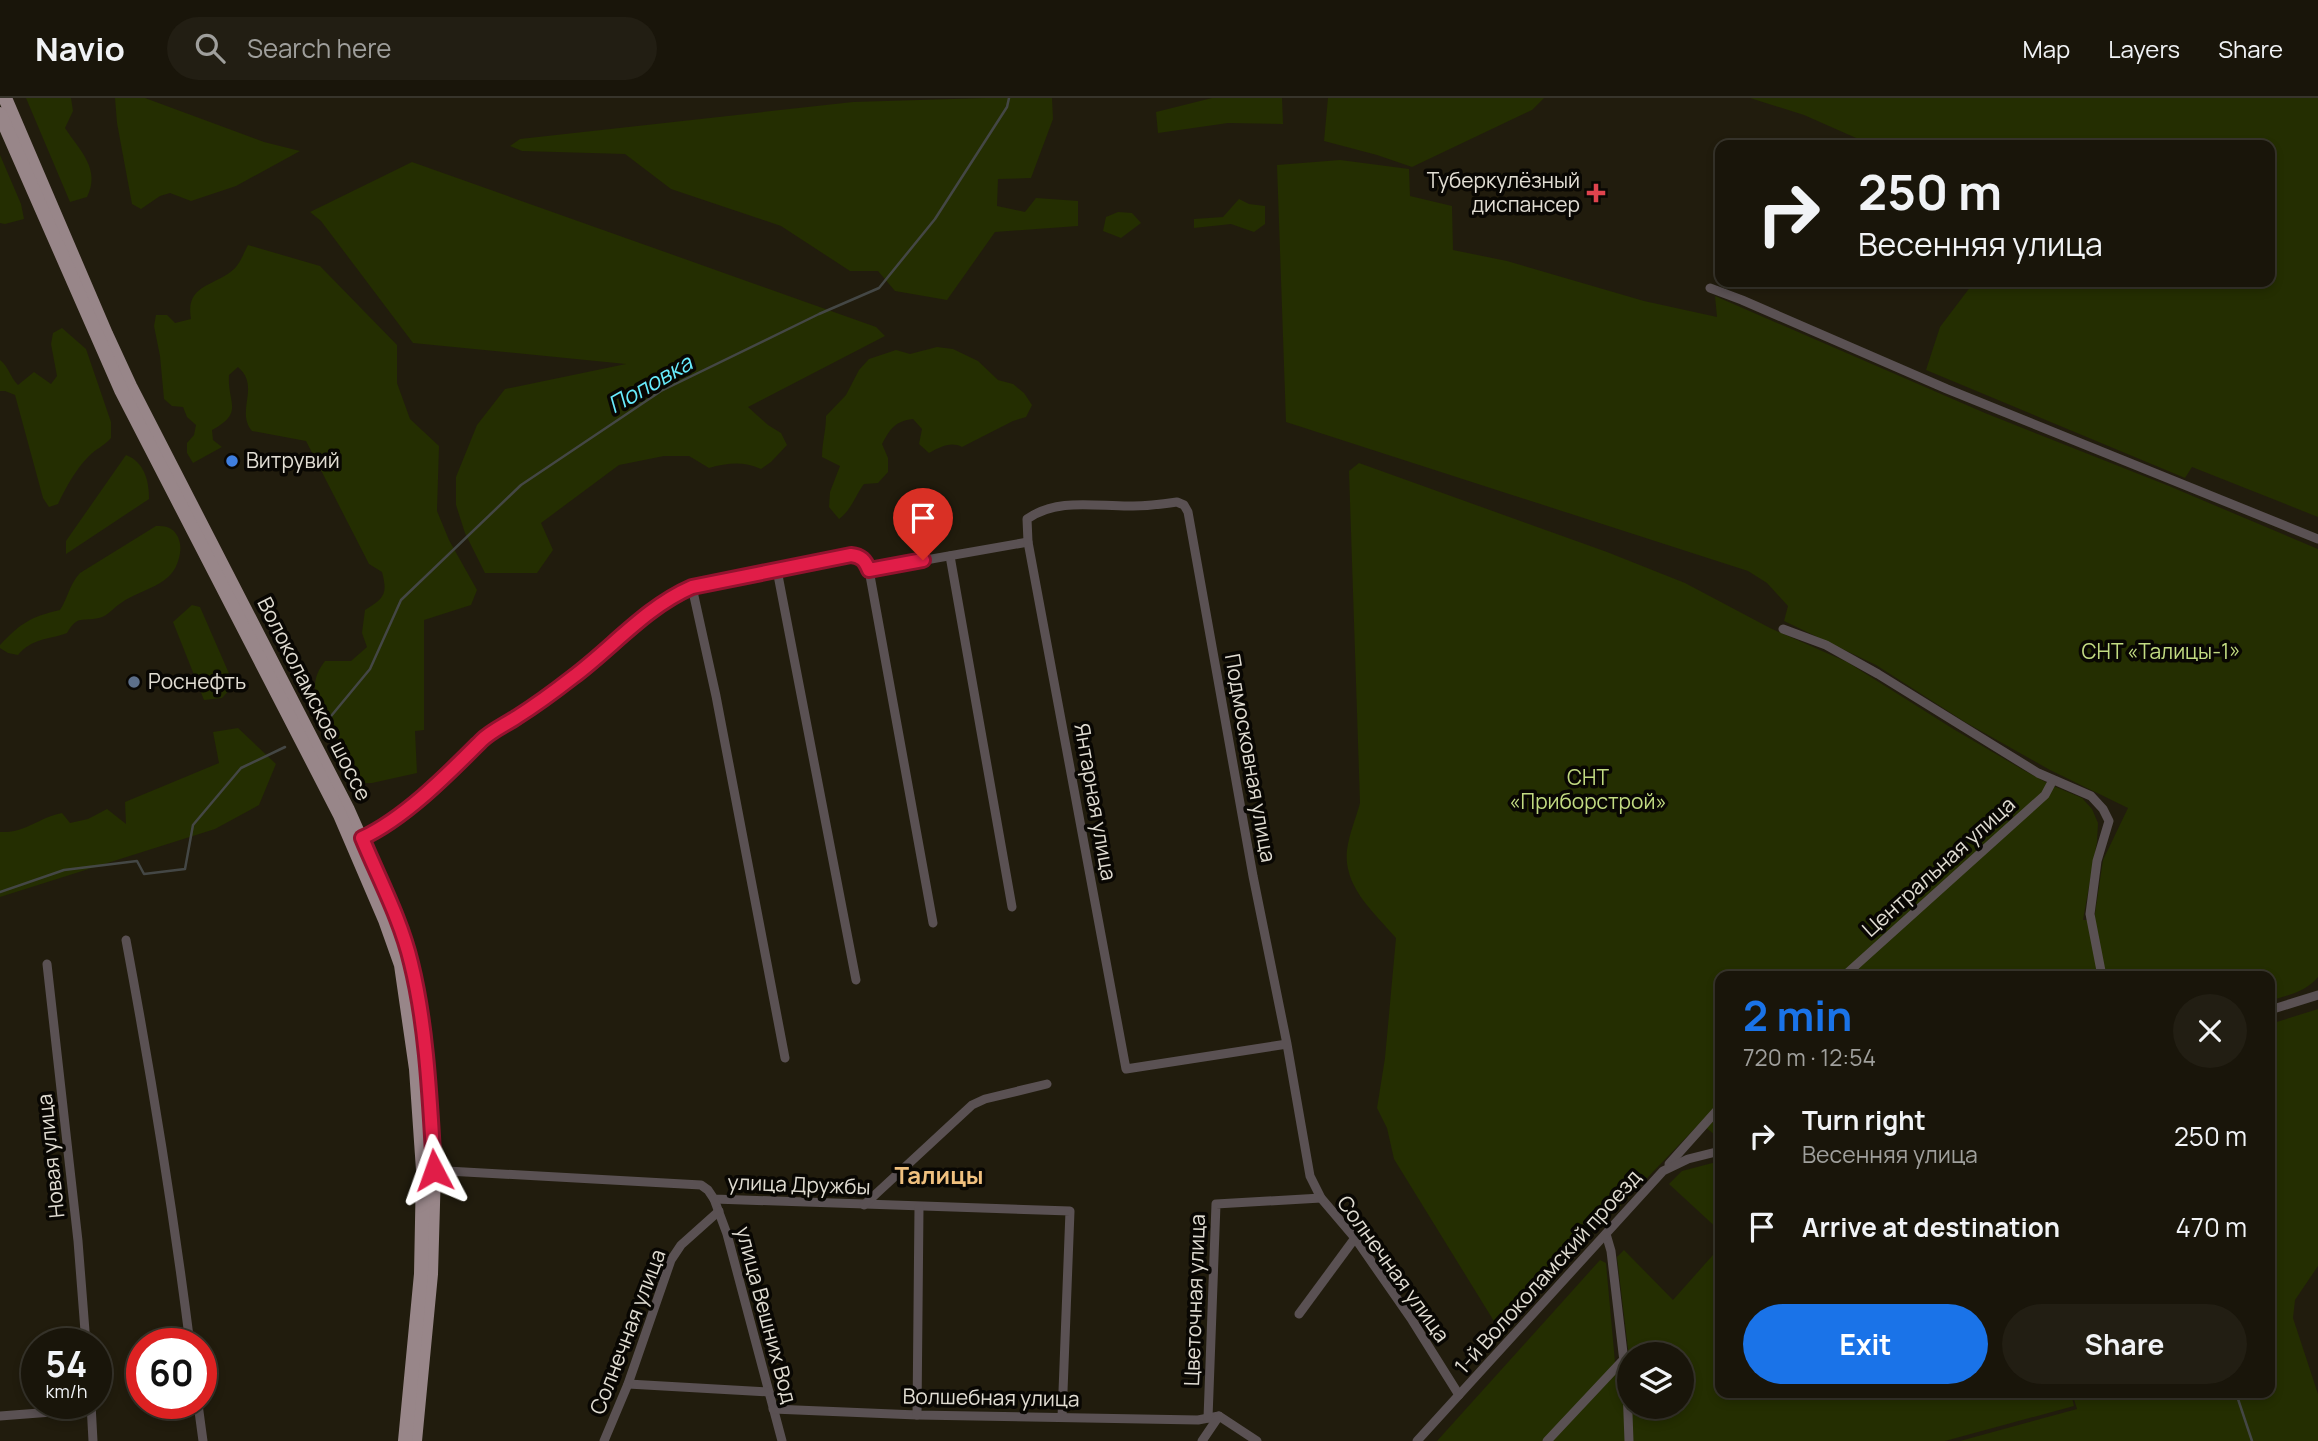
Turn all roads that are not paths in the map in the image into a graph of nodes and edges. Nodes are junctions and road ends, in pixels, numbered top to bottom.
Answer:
1 (5, 98) edge
2 (0, 114) edge
3 (1710, 288) dead end
4 (2318, 539) edge
5 (1028, 542) junction
6 (950, 555) junction
7 (777, 570) junction
8 (869, 570) junction
9 (692, 587) junction
10 (1783, 629) dead end
11 (2053, 780) junction
12 (362, 838) junction
13 (1012, 907) dead end
14 (933, 923) dead end
15 (126, 940) dead end
16 (47, 964) dead end
17 (1850, 971) edge
18 (2101, 971) edge
19 (856, 980) dead end
20 (2317, 994) edge
21 (2275, 1008) edge
22 (1287, 1044) junction
23 (785, 1058) dead end
24 (1046, 1084) dead end
25 (1715, 1113) edge
26 (1715, 1152) edge
27 (428, 1170) junction
28 (1663, 1171) junction
29 (1321, 1198) junction
30 (714, 1199) junction
31 (864, 1205) junction
32 (919, 1207) junction
33 (719, 1211) junction
34 (1606, 1234) junction
35 (1355, 1238) junction
36 (1298, 1314) dead end
37 (85, 1328) edge
38 (188, 1328) edge
39 (1621, 1342) edge
40 (1617, 1365) edge
41 (628, 1384) junction
42 (769, 1392) junction
43 (1459, 1395) junction
44 (773, 1409) junction
45 (21, 1414) edge
46 (917, 1415) junction
47 (0, 1416) edge
48 (1219, 1416) junction
49 (1062, 1417) junction
50 (1208, 1418) junction
51 (92, 1419) edge
52 (200, 1419) edge
53 (1627, 1419) edge
54 (93, 1441) edge
55 (203, 1441) edge
56 (405, 1441) edge
57 (415, 1441) edge
58 (604, 1441) edge
59 (782, 1441) edge
60 (1202, 1441) edge
61 (1258, 1441) edge
62 (1417, 1441) edge
63 (1547, 1441) edge
64 (1629, 1441) edge

1 - 12 main road, Волоколамское шоссе
2 - 27 main road, Волоколамское шоссе
3 - 4 street
5 - 6 street
5 - 22 street, Янтарная улица
5 - 22 street, Подмосковная улица
6 - 8 street
6 - 13 street
7 - 8 street
7 - 9 street
7 - 19 street
8 - 14 street
9 - 12 street
9 - 23 street
10 - 11 street
11 - 17 street, Центральная улица
11 - 18 street
12 - 27 main road, Волоколамское шоссе
15 - 38 street
16 - 37 street, Новая улица
20 - 21 street
22 - 29 street, Подмосковная улица
24 - 31 street
25 - 28 street
26 - 28 street, 1-й Волоколамский проезд
27 - 30 street, улица Дружбы
27 - 56 main road, Волоколамское шоссе
27 - 57 main road, Волоколамское шоссе
28 - 34 street, 1-й Волоколамский проезд
29 - 35 street, Солнечная улица
29 - 50 street, Цветочная улица
30 - 31 street, улица Дружбы
30 - 33 street, улица Вешних Вод
31 - 32 street, улица Дружбы
32 - 46 street
32 - 49 street, улица Дружбы
33 - 41 street, Солнечная улица
33 - 42 street, улица Вешних Вод
34 - 39 street
34 - 43 street, 1-й Волоколамский проезд
35 - 36 street
35 - 43 street, Солнечная улица
40 - 63 street
41 - 42 street
41 - 58 street, Солнечная улица
42 - 44 street, улица Вешних Вод
43 - 62 street, 1-й Волоколамский проезд
44 - 46 street, Волшебная улица
44 - 59 street, улица Вешних Вод
45 - 47 street
46 - 49 street, Волшебная улица
48 - 50 street, Волшебная улица
48 - 60 street
48 - 61 street
49 - 50 street, Волшебная улица
51 - 54 street
52 - 55 street
53 - 64 street

